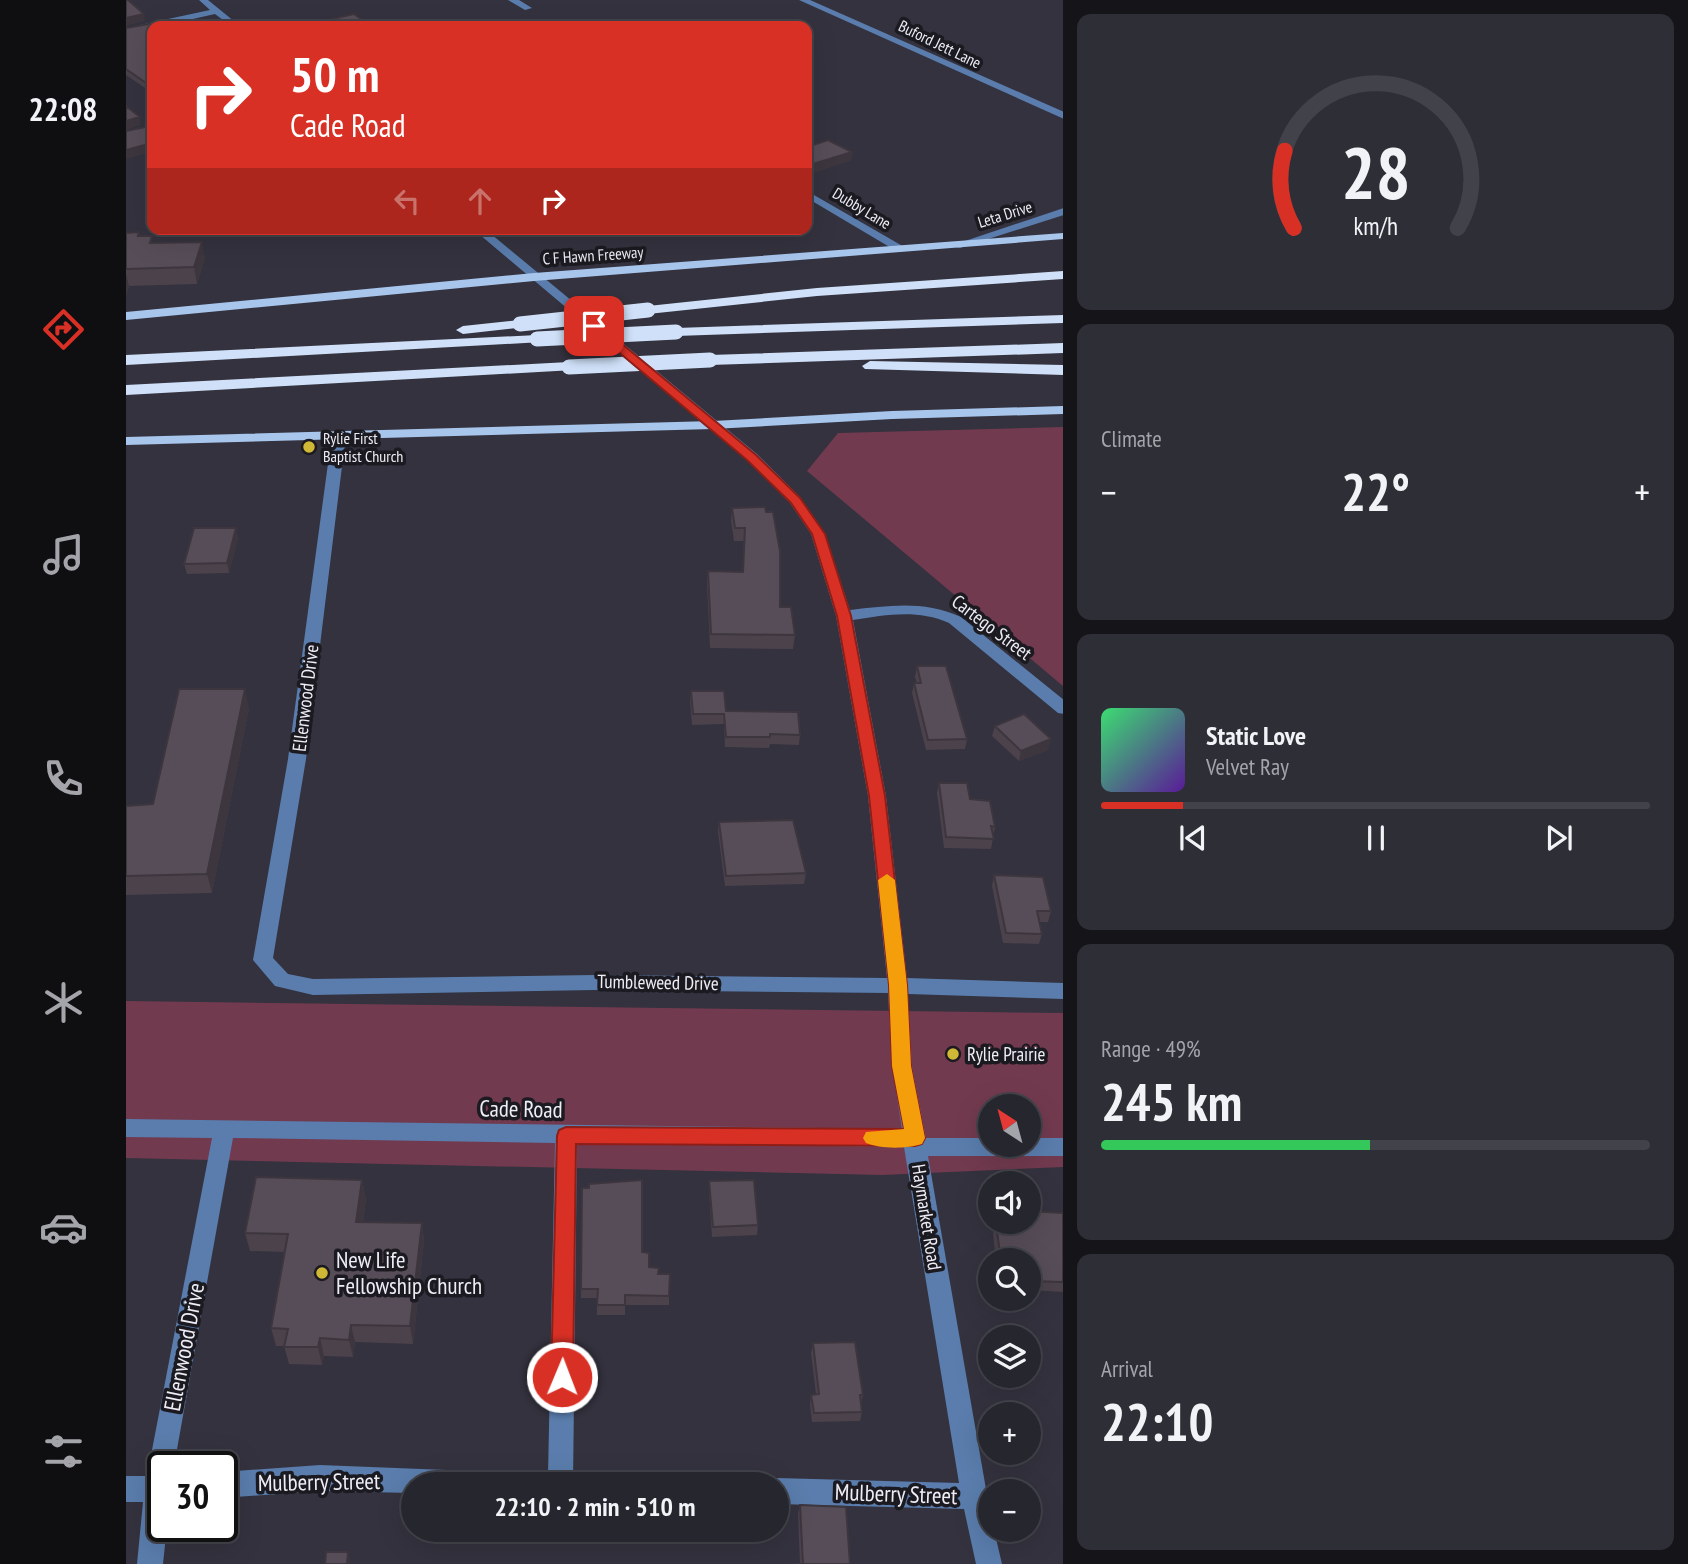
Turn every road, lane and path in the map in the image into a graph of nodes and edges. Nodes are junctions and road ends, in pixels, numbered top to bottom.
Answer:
1 (203, 0) edge
2 (512, 0) edge
3 (803, 0) edge
4 (528, 8) dead end
5 (217, 11) junction
6 (172, 21) edge
7 (230, 21) edge
8 (147, 26) edge
9 (126, 31) edge
10 (1063, 116) edge
11 (812, 197) edge
12 (1063, 211) edge
13 (485, 235) edge
14 (1063, 236) edge
15 (956, 246) junction
16 (901, 250) junction
17 (1063, 275) edge
18 (534, 277) junction
19 (126, 316) edge
20 (1061, 319) edge
21 (1063, 348) edge
22 (162, 358) junction
23 (126, 359) edge
24 (710, 360) junction
25 (1063, 370) edge
26 (126, 390) edge
27 (1063, 410) edge
28 (713, 425) junction
29 (339, 434) junction
30 (126, 441) edge
31 (844, 616) junction
32 (1063, 709) edge
33 (263, 960) joint
34 (898, 985) junction
35 (1063, 991) edge
36 (126, 1128) edge
37 (225, 1131) junction
38 (566, 1136) junction
39 (915, 1142) junction
40 (1063, 1147) edge
41 (167, 1451) edge
42 (560, 1472) edge
43 (401, 1480) edge
44 (238, 1484) edge
45 (126, 1489) edge
46 (147, 1489) edge
47 (789, 1491) edge
48 (974, 1496) junction
49 (153, 1542) edge
50 (150, 1564) edge
51 (989, 1564) edge

1 - 5 street
2 - 4 street
3 - 10 street, Buford Jett Lane
5 - 6 street
5 - 7 street
8 - 9 street
11 - 16 street, Dubby Lane
12 - 15 street, Leta Drive
13 - 18 street, Haymarket Road
14 - 15 main road, C F Hawn Freeway
15 - 16 main road, C F Hawn Freeway
16 - 18 main road, C F Hawn Freeway
17 - 22 highway, bridge
18 - 19 main road, C F Hawn Freeway
18 - 28 street, Haymarket Road
20 - 22 highway, bridge
21 - 24 highway
22 - 23 highway
24 - 25 highway
24 - 26 highway, bridge
27 - 28 main road
28 - 29 main road
28 - 31 street, Haymarket Road
29 - 30 main road
29 - 33 street, Ellenwood Drive
31 - 32 street, Cartego Street
31 - 34 street, Haymarket Road
33 - 34 street, Tumbleweed Drive
34 - 35 street, Tumbleweed Drive
34 - 39 street, Haymarket Road
36 - 37 street, Cade Road
37 - 38 street, Cade Road
37 - 41 street, Ellenwood Drive
38 - 39 street, Cade Road
38 - 42 street
39 - 40 street, Cade Road
39 - 48 street, Haymarket Road
43 - 44 street, Mulberry Street
45 - 46 street
47 - 48 street, Mulberry Street
48 - 51 street, Haymarket Road
49 - 50 street, Ellenwood Drive

